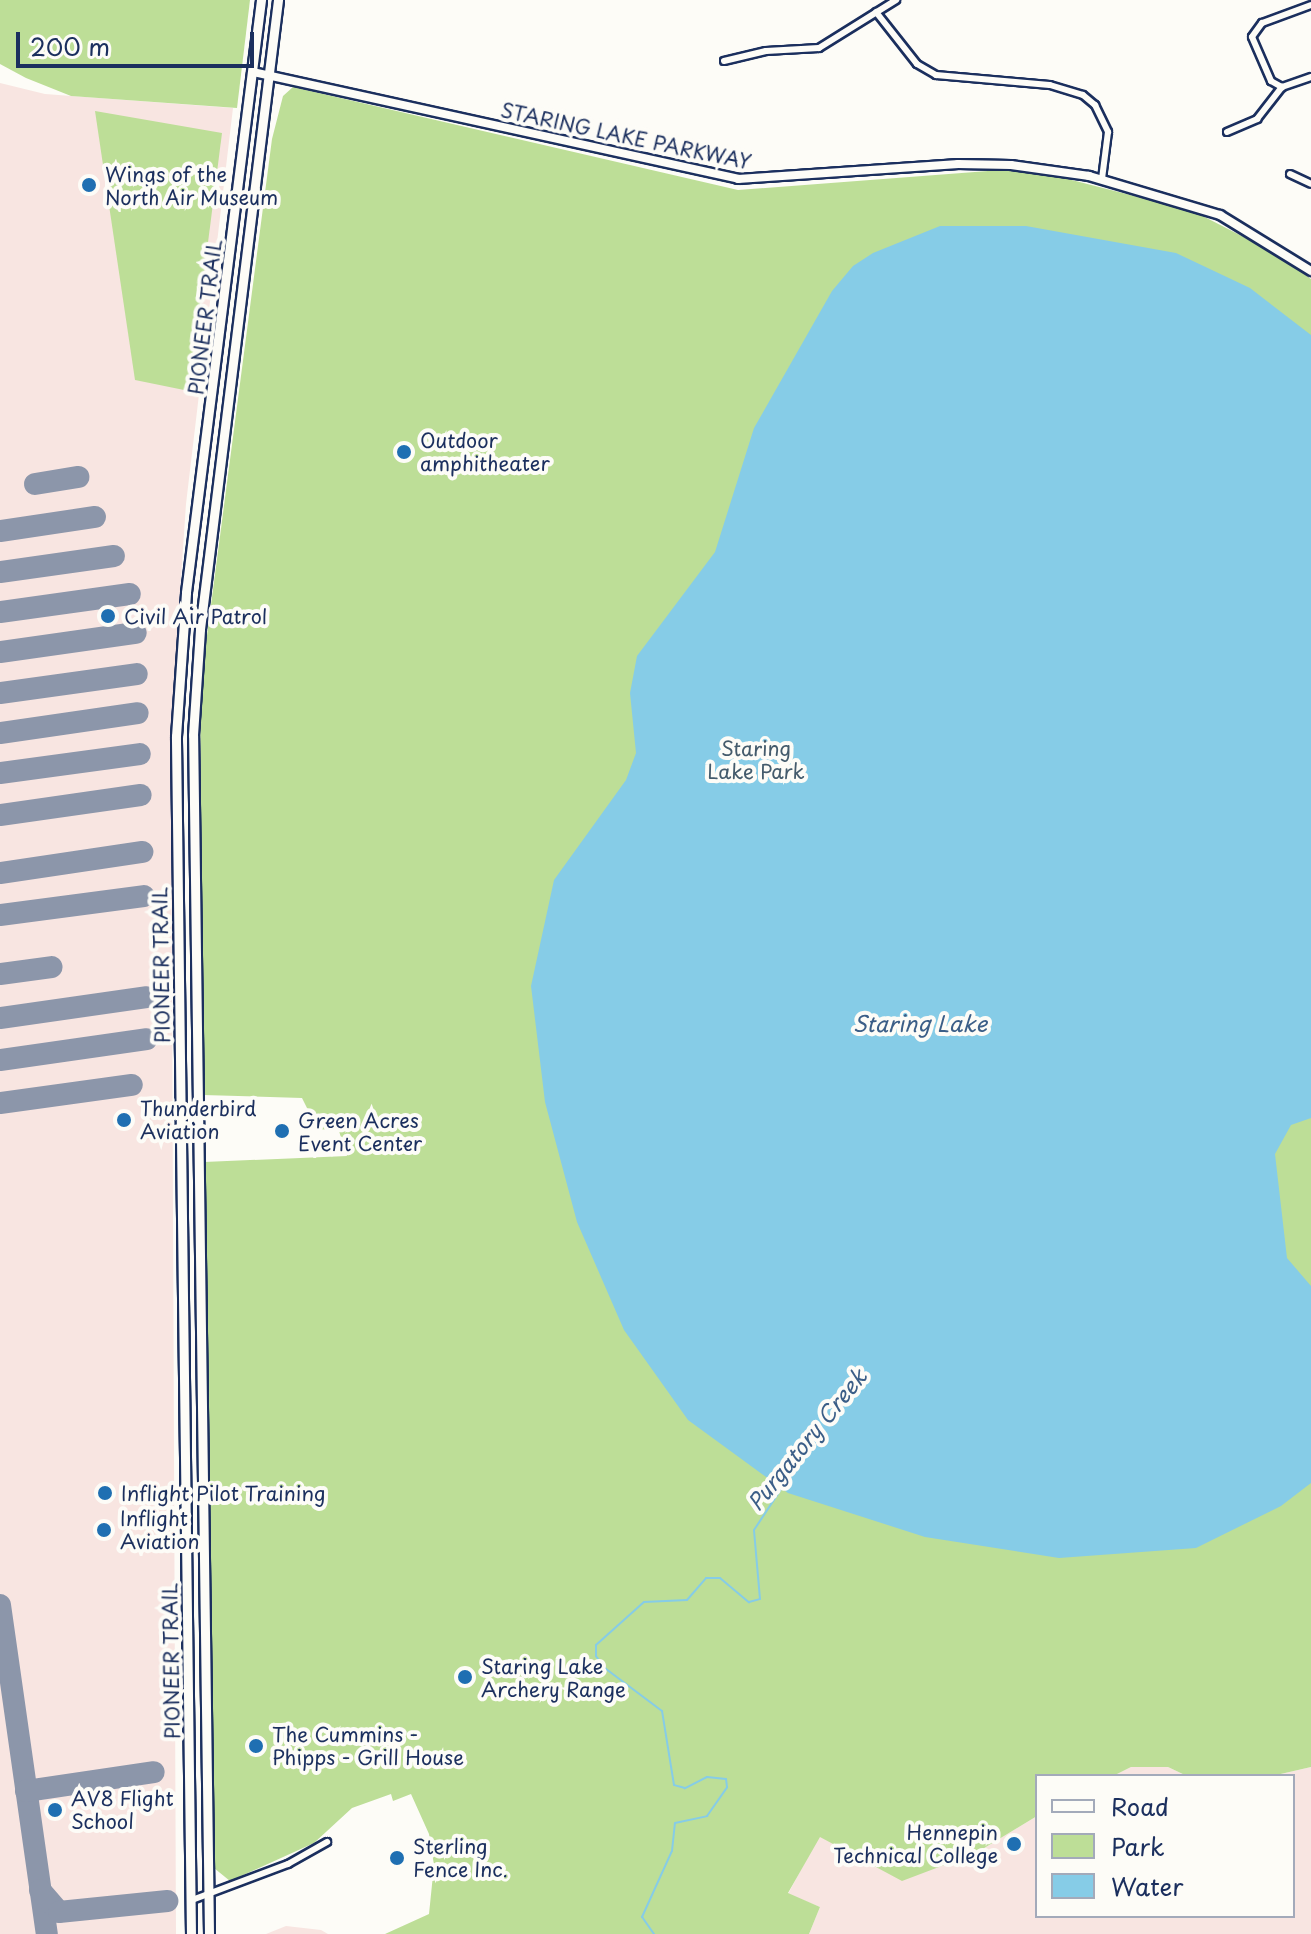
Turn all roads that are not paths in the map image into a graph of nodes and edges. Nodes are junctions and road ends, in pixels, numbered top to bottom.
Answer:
1 (261, 0) edge
2 (278, 0) edge
3 (896, 0) edge
4 (1311, 5) edge
5 (876, 12) junction
6 (724, 61) dead end
7 (253, 72) junction
8 (270, 74) junction
9 (1311, 77) edge
10 (1282, 87) junction
11 (1227, 132) dead end
12 (1290, 174) dead end
13 (1102, 179) junction
14 (1311, 184) edge
15 (1311, 271) edge
16 (327, 1842) dead end
17 (209, 1893) junction
18 (192, 1900) junction
19 (191, 1934) edge
20 (209, 1934) edge

1 - 7 main road, PIONEER TRAIL
2 - 8 main road, PIONEER TRAIL
3 - 5 street
4 - 10 street
5 - 6 street
5 - 13 street
7 - 8 street, STARING LAKE PARKWAY
7 - 18 main road, PIONEER TRAIL
8 - 13 street, STARING LAKE PARKWAY
8 - 17 main road, PIONEER TRAIL
9 - 10 street
10 - 11 street
12 - 14 street
13 - 15 street, STARING LAKE PARKWAY
16 - 17 street
17 - 18 street
17 - 20 main road, PIONEER TRAIL
18 - 19 main road, PIONEER TRAIL

